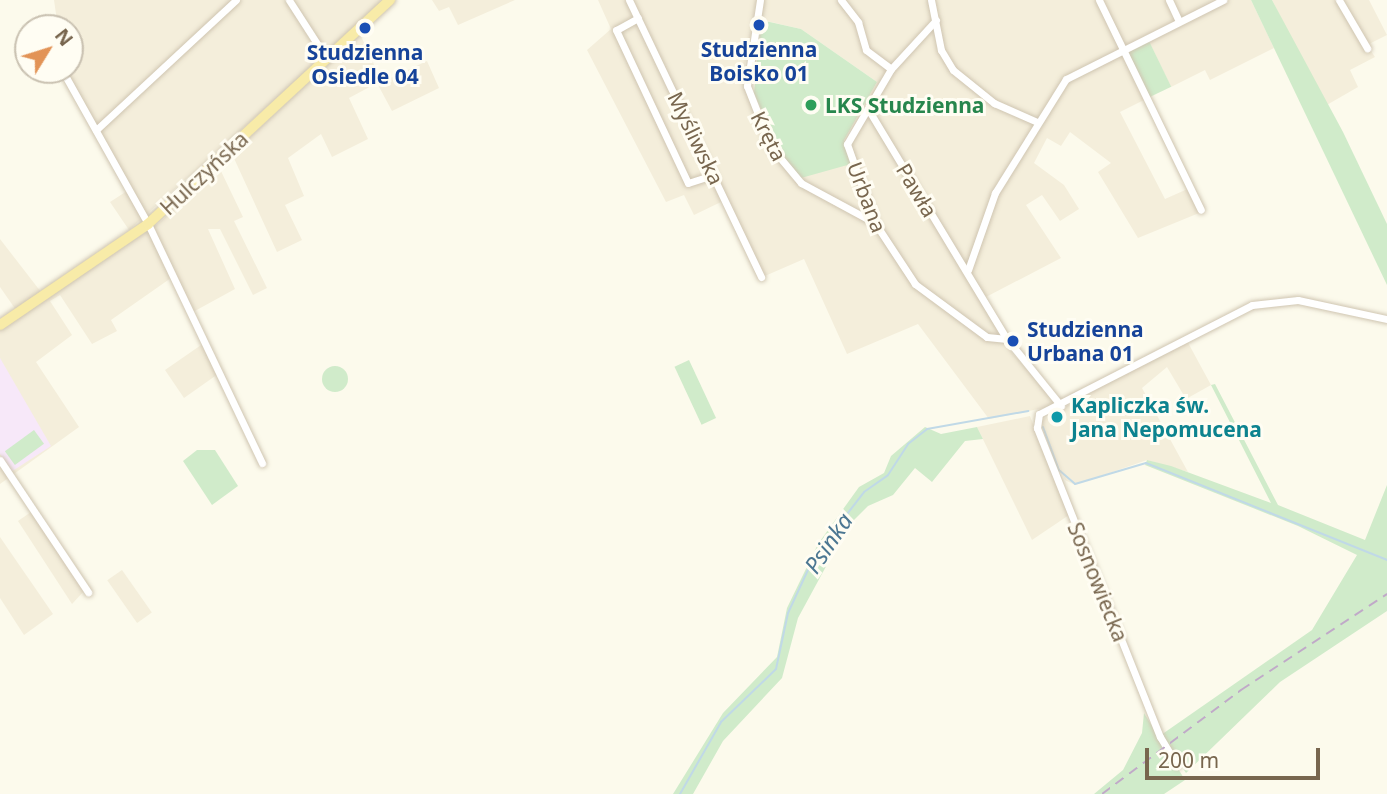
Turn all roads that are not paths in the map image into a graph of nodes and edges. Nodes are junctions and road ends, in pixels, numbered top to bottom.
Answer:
1 (236, 0) edge
2 (289, 0) edge
3 (390, 0) edge
4 (629, 0) edge
5 (760, 0) edge
6 (841, 0) edge
7 (931, 0) edge
8 (1098, 0) edge
9 (1169, 0) edge
10 (1223, 0) edge
11 (1339, 0) edge
12 (638, 18) junction
13 (936, 20) junction
14 (1179, 21) junction
15 (1367, 48) dead end
16 (1122, 49) junction
17 (327, 59) junction
18 (891, 69) junction
19 (70, 84) edge
20 (869, 109) junction
21 (1035, 121) junction
22 (96, 130) junction
23 (713, 175) junction
24 (1201, 210) dead end
25 (876, 223) junction
26 (148, 224) junction
27 (968, 270) junction
28 (761, 277) dead end
29 (1387, 319) edge
30 (0, 325) edge
31 (1007, 339) junction
32 (1061, 406) junction
33 (0, 460) edge
34 (262, 463) dead end
35 (88, 592) dead end
36 (1177, 765) dead end

1 - 22 street
2 - 17 street
3 - 17 main road, Hulczyńska
4 - 12 street, Myśliwska
5 - 25 street, Kręta
6 - 18 street
7 - 13 street
8 - 16 street
9 - 14 street
10 - 14 street
11 - 15 street
12 - 23 street, Myśliwska
12 - 23 street
13 - 18 street, Urbana
13 - 21 street
14 - 16 street
16 - 21 street
16 - 24 street
17 - 26 main road, Hulczyńska
18 - 20 street, Urbana
19 - 22 street
20 - 25 street, Urbana
20 - 27 street, Pawła
21 - 27 street
22 - 26 street
23 - 28 street, Myśliwska
25 - 31 street, Urbana
26 - 30 main road, Hulczyńska
26 - 34 street
27 - 31 street, Pawła
29 - 32 street
31 - 32 street, Pawła
32 - 36 street, Sosnowiecka
33 - 35 street

